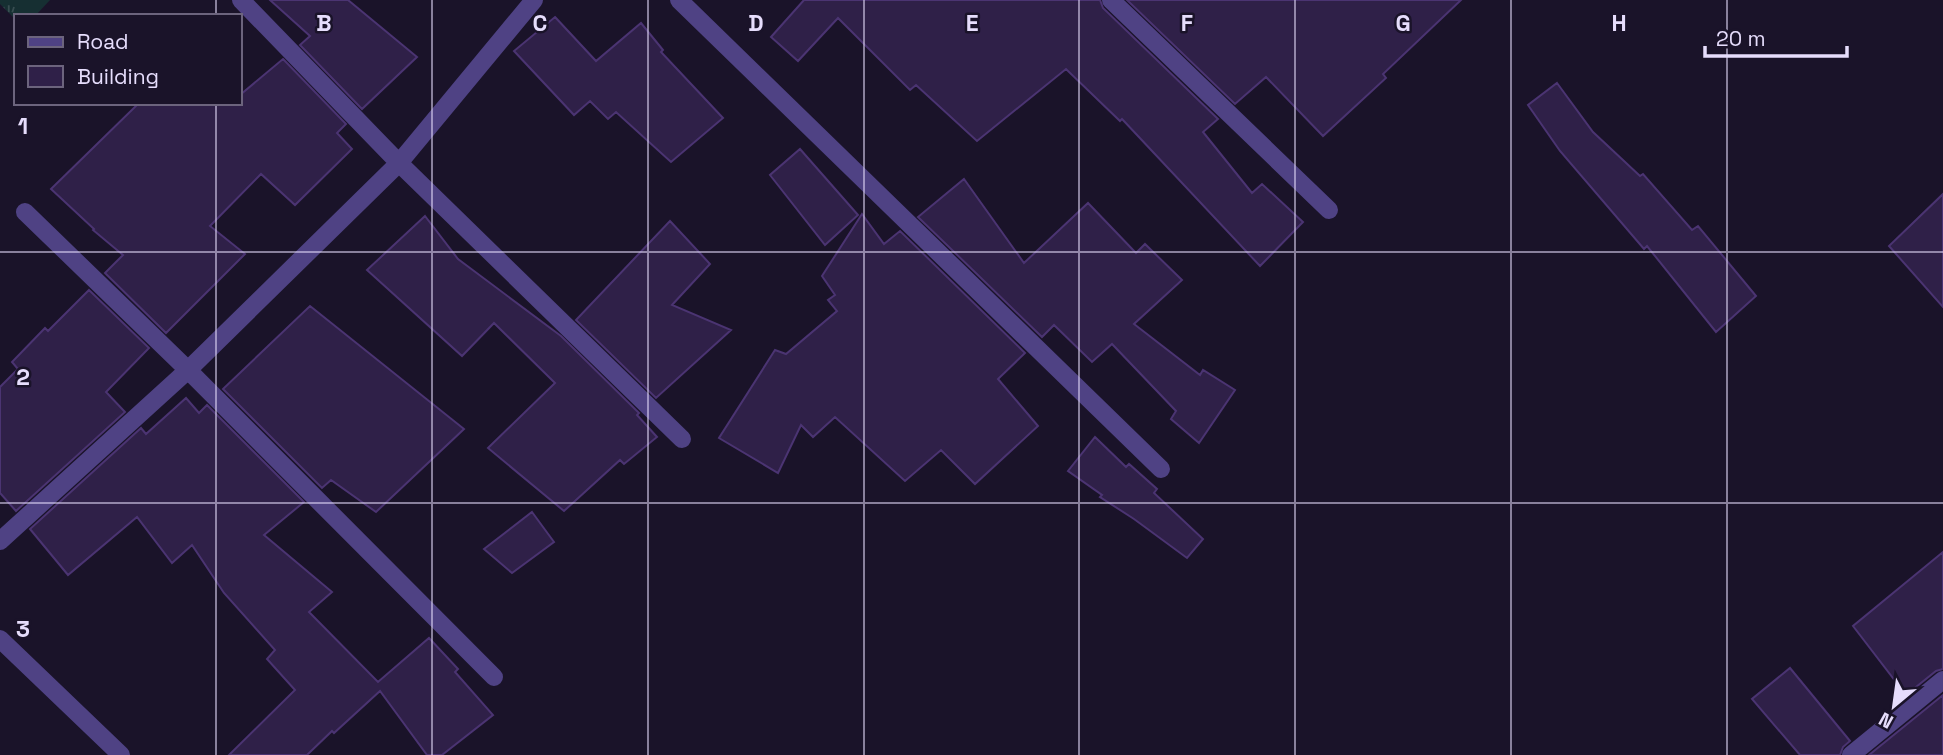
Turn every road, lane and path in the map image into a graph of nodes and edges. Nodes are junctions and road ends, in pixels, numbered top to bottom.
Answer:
1 (241, 0) edge
2 (534, 0) edge
3 (679, 0) edge
4 (1111, 0) edge
5 (400, 163) junction
6 (1329, 210) dead end
7 (25, 212) dead end
8 (188, 370) junction
9 (682, 439) dead end
10 (1161, 469) dead end
11 (0, 541) edge
12 (0, 639) edge
13 (494, 677) dead end
14 (1943, 680) edge
15 (121, 755) edge
16 (1851, 755) edge

1 - 5 street
2 - 5 street
3 - 10 street
4 - 6 street
5 - 8 street
5 - 9 street
7 - 8 street
8 - 11 street
8 - 13 street
12 - 15 street
14 - 16 street

